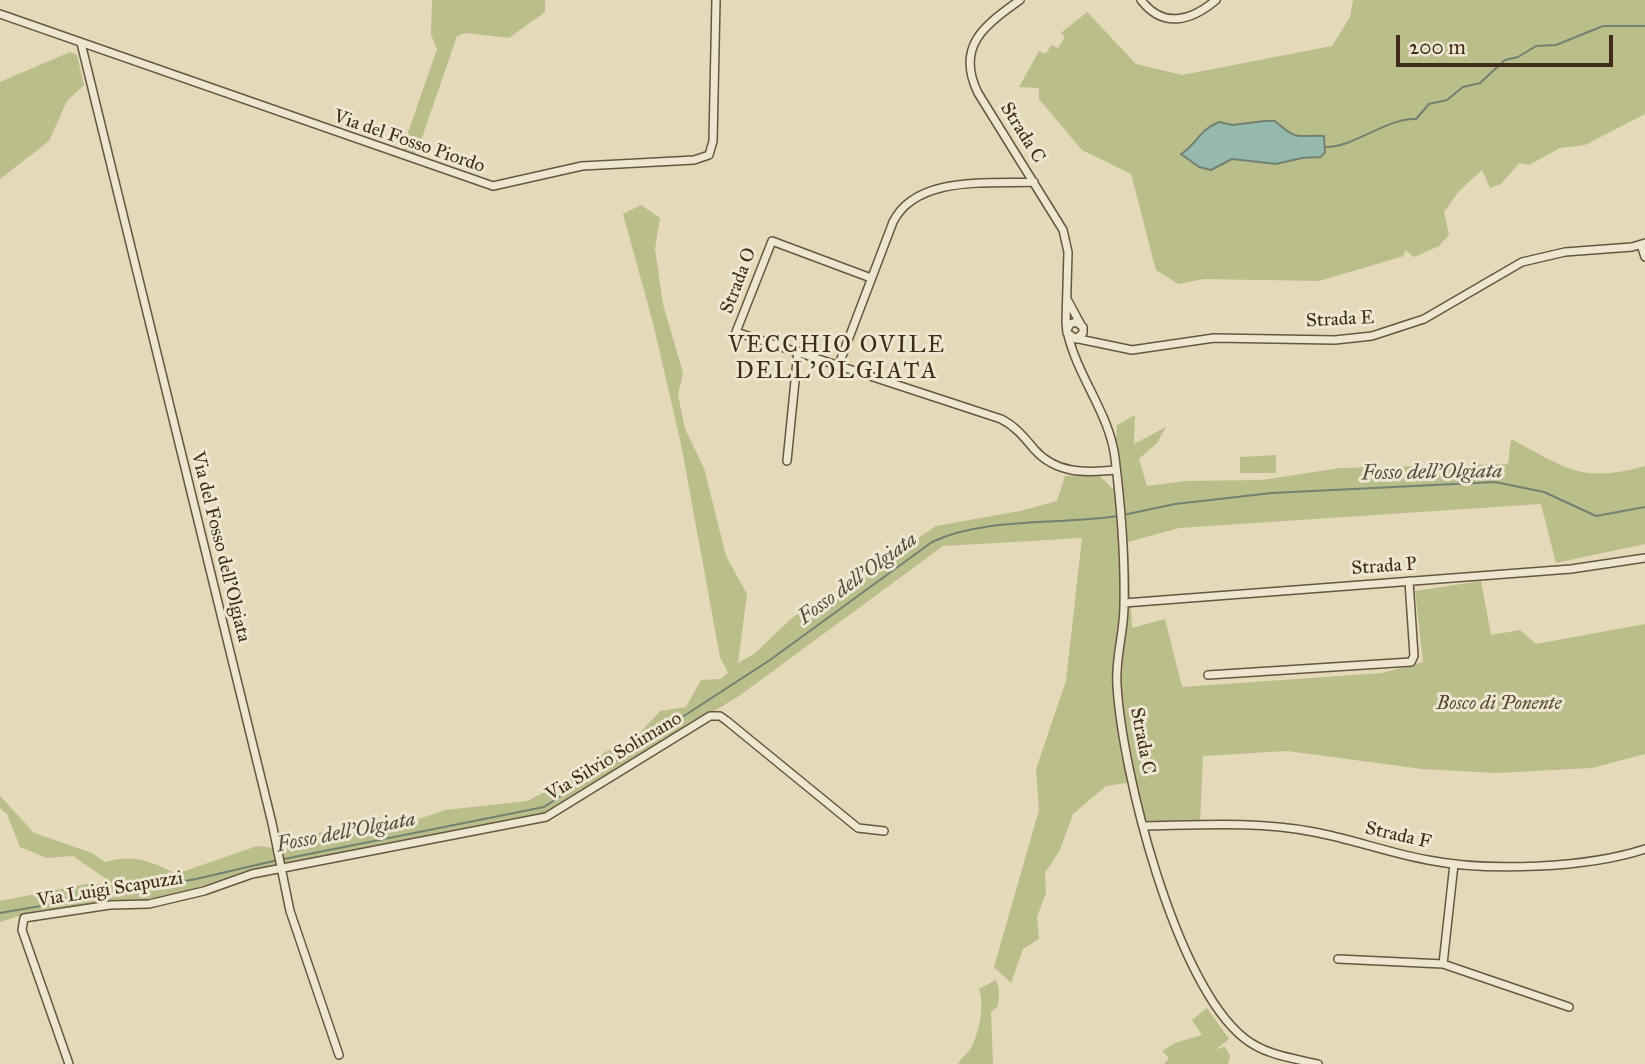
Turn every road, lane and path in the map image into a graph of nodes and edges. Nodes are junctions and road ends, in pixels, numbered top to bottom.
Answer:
1 (716, 0) edge
2 (1020, 0) edge
3 (1141, 0) edge
4 (1216, 0) edge
5 (0, 14) edge
6 (80, 43) junction
7 (1034, 182) junction
8 (1643, 244) edge
9 (1645, 257) edge
10 (871, 278) junction
11 (1066, 299) junction
12 (1082, 326) junction
13 (1067, 332) junction
14 (1077, 339) junction
15 (1103, 344) junction
16 (798, 351) junction
17 (1073, 354) junction
18 (839, 364) junction
19 (787, 461) dead end
20 (1116, 470) junction
21 (1645, 558) edge
22 (1409, 581) junction
23 (1124, 603) junction
24 (1208, 675) dead end
25 (1143, 826) junction
26 (884, 831) dead end
27 (1645, 849) edge
28 (279, 863) junction
29 (1454, 864) junction
30 (1338, 959) dead end
31 (1443, 964) junction
32 (1569, 1007) dead end
33 (339, 1055) dead end
34 (69, 1064) edge
35 (1318, 1064) edge

1 - 6 street, Via del Fosso Piordo
2 - 7 street, Strada C
3 - 4 street
5 - 6 street, Via del Fosso Piordo
6 - 28 street, Via del Fosso dell'Olgiata
7 - 10 street
7 - 11 street, Strada C
8 - 9 street
8 - 15 street, Strada E
10 - 16 street, Strada O
10 - 18 street
11 - 12 street, Strada C
11 - 13 street, Strada C
12 - 13 street
12 - 14 street
12 - 15 street
13 - 14 street, Strada E
13 - 17 street, Strada C
14 - 15 street, Strada E
14 - 17 street
16 - 18 street, Strada O
16 - 19 street
17 - 20 street, Strada C
18 - 20 street, Strada O
20 - 23 street, Strada C
21 - 22 street, Strada P
22 - 23 street, Strada P
22 - 24 street
23 - 25 street, Strada C
25 - 29 street, Strada F
25 - 35 street, Strada C
26 - 28 street, Via Silvio Solimano
27 - 29 street, Strada F
28 - 33 street, Via del Fosso dell'Olgiata
28 - 34 street, Via Luigi Scapuzzi
29 - 31 street
30 - 31 street
31 - 32 street

